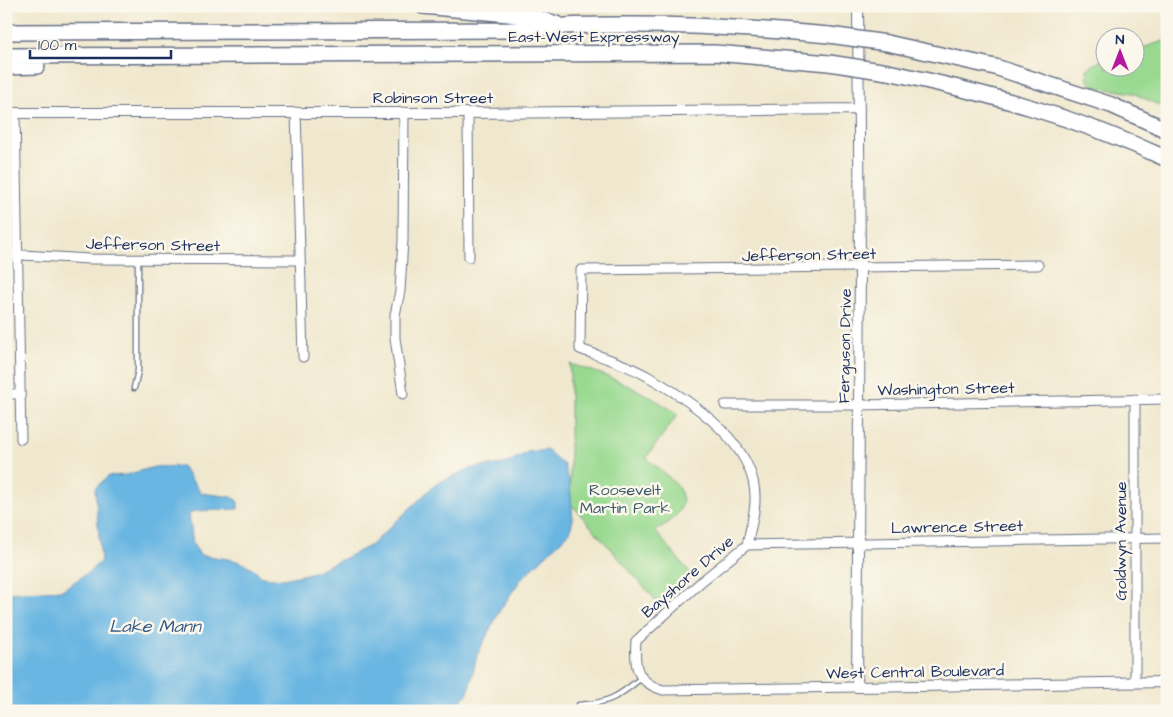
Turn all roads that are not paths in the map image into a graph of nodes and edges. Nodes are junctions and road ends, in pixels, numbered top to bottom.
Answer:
1 (423, 6) edge
2 (858, 6) edge
3 (560, 25) junction
4 (6, 32) edge
5 (312, 54) junction
6 (6, 56) edge
7 (6, 67) edge
8 (859, 109) junction
9 (296, 112) junction
10 (404, 112) junction
11 (10, 113) edge
12 (468, 113) junction
13 (1167, 130) edge
14 (1167, 159) edge
15 (6, 254) edge
16 (18, 255) junction
17 (470, 257) dead end
18 (138, 259) junction
19 (299, 260) junction
20 (1038, 265) dead end
21 (860, 268) junction
22 (580, 349) joint
23 (303, 357) dead end
24 (134, 388) dead end
25 (6, 394) edge
26 (20, 394) junction
27 (403, 394) dead end
28 (1135, 399) junction
29 (1167, 399) edge
30 (725, 405) dead end
31 (859, 405) junction
32 (21, 439) dead end
33 (1167, 538) edge
34 (1135, 539) junction
35 (859, 543) junction
36 (747, 545) junction
37 (641, 678) junction
38 (1167, 682) edge
39 (1135, 683) junction
40 (857, 687) junction
41 (579, 705) dead end

1 - 3 highway
2 - 8 street, Ferguson Drive
3 - 4 highway, East-West Expressway
3 - 13 highway, East-West Expressway, bridge
5 - 6 highway, East-West Expressway
5 - 7 highway
5 - 14 highway, East-West Expressway, bridge
8 - 12 street, Robinson Street
8 - 21 street, Ferguson Drive
9 - 10 street, Robinson Street
9 - 11 street, Robinson Street
9 - 19 street
10 - 12 street, Robinson Street
10 - 27 street
11 - 16 street
12 - 17 street
15 - 16 street, Jefferson Street
16 - 18 street, Jefferson Street
16 - 26 street
18 - 19 street, Jefferson Street
18 - 24 lane
19 - 23 street
20 - 21 street, Jefferson Street
21 - 22 street, Jefferson Street
21 - 31 street, Ferguson Drive
22 - 36 street, Bayshore Drive
25 - 26 street
26 - 32 street
28 - 29 street, Washington Street
28 - 31 street, Washington Street
28 - 34 street, Goldwyn Avenue
30 - 31 street, Washington Street
31 - 35 street, Ferguson Drive
33 - 34 street, Lawrence Street
34 - 35 street, Lawrence Street
34 - 39 street, Goldwyn Avenue
35 - 36 street, Lawrence Street
35 - 40 street, Ferguson Drive
36 - 37 street, Bayshore Drive
37 - 40 street, West Central Boulevard
37 - 41 lane
38 - 39 street, West Central Boulevard
39 - 40 street, West Central Boulevard

